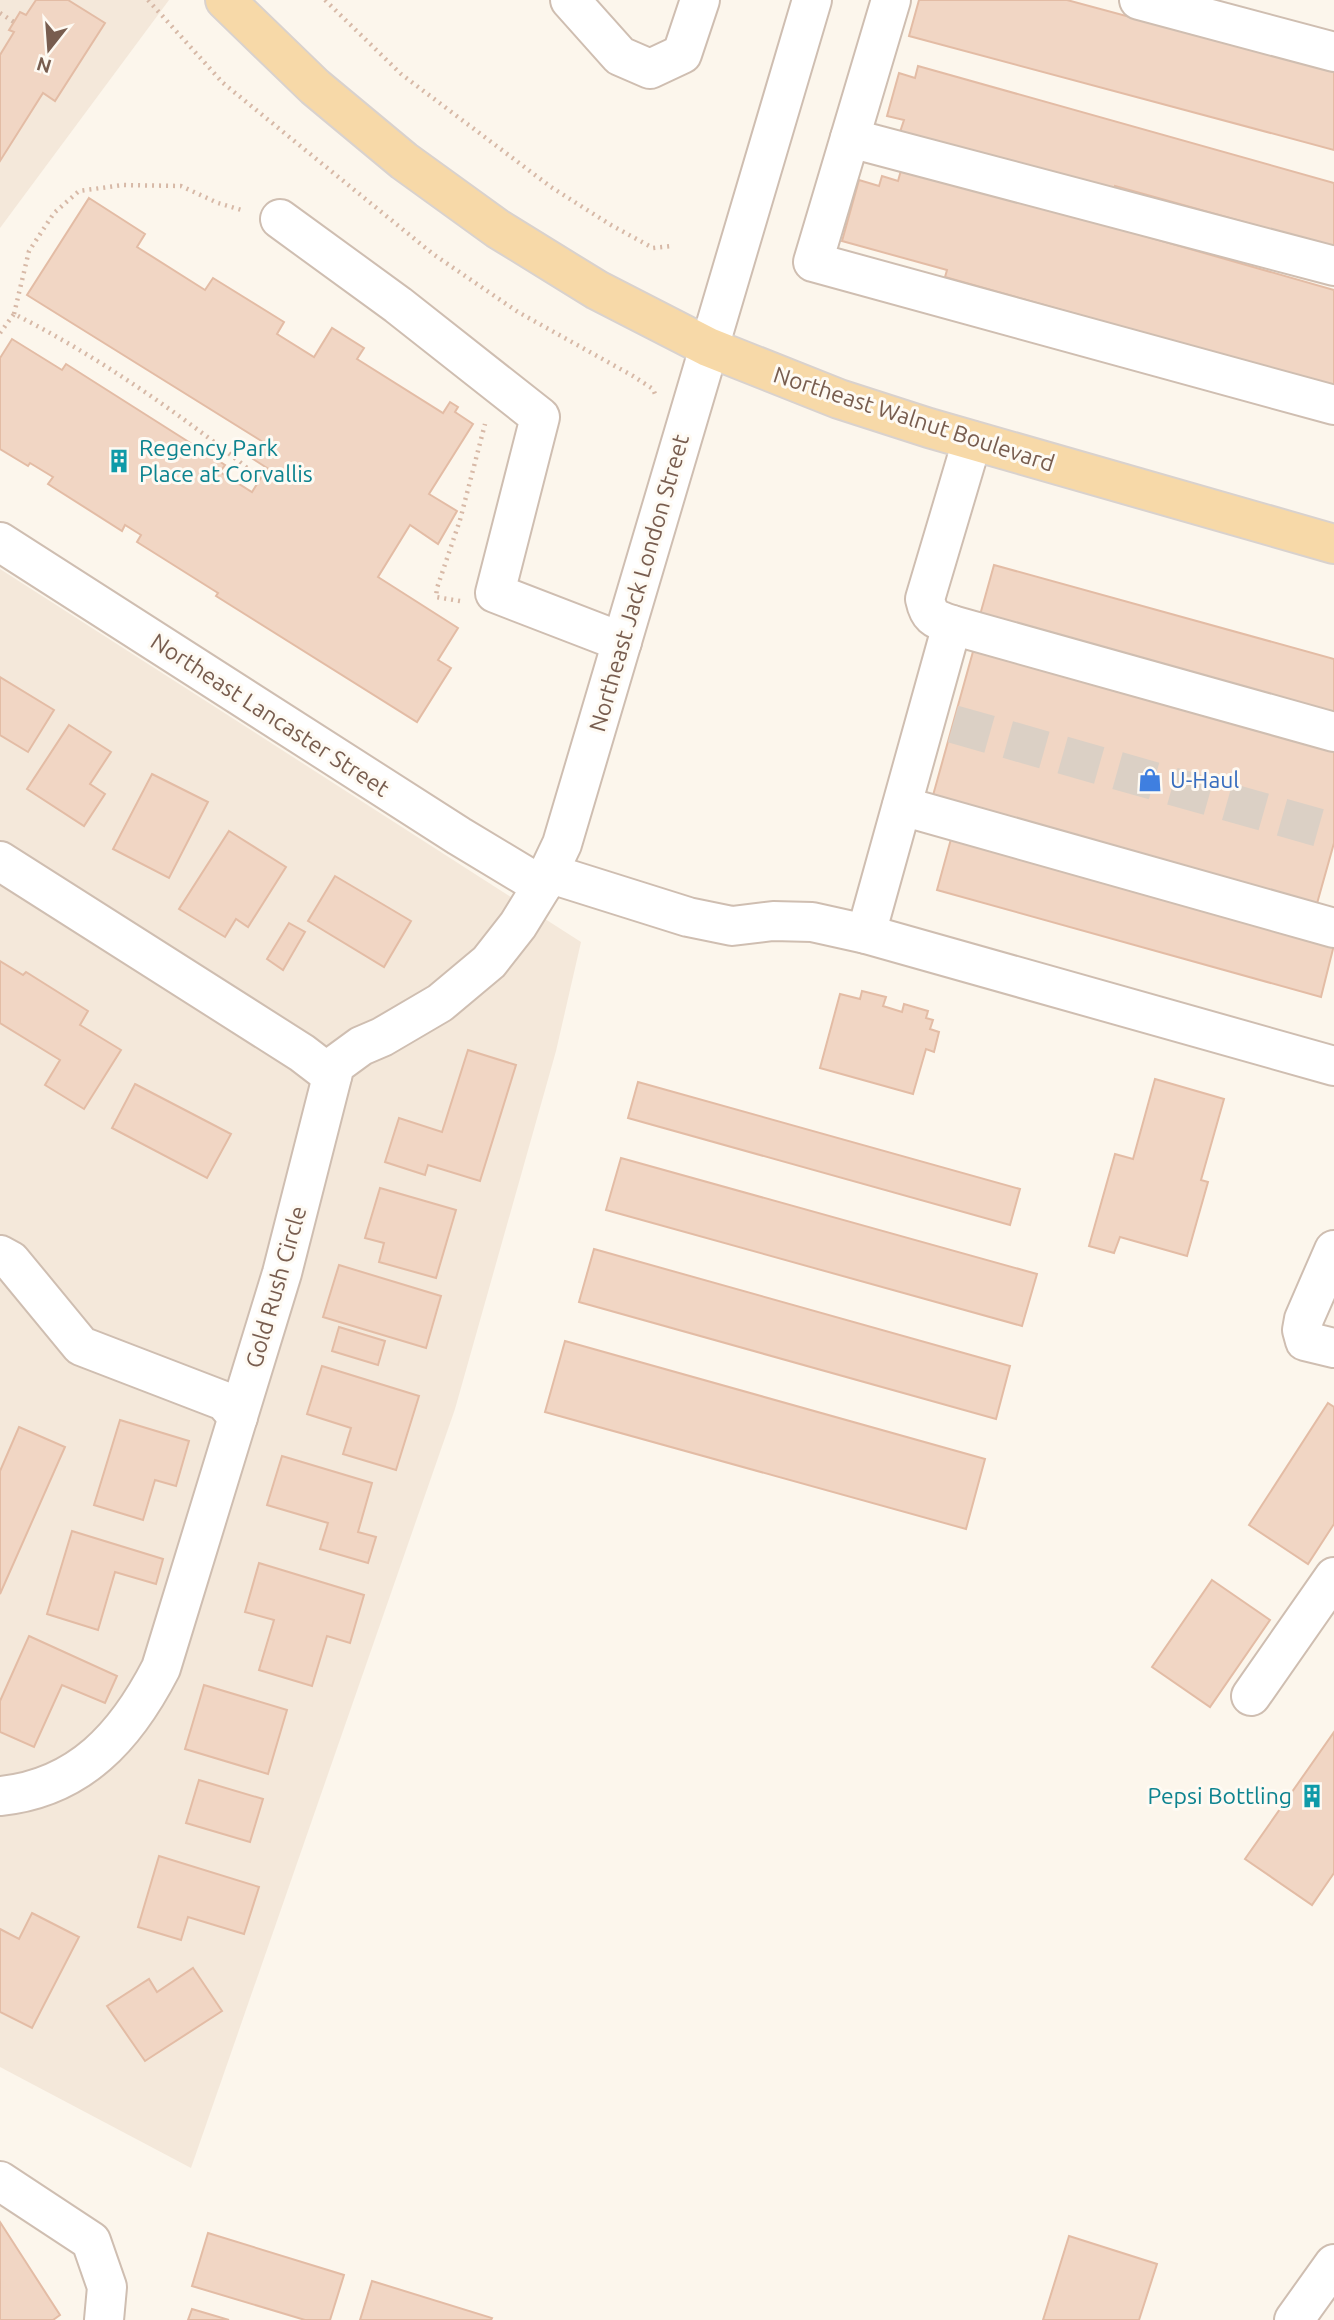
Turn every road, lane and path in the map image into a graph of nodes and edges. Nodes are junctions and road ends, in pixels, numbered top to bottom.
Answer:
1 (225, 0) edge
2 (325, 0) edge
3 (570, 0) edge
4 (700, 0) edge
5 (812, 0) edge
6 (891, 0) edge
7 (1139, 0) edge
8 (0, 13) edge
9 (14, 22) dead end
10 (1334, 52) edge
11 (850, 138) junction
12 (280, 219) joint
13 (672, 246) dead end
14 (1334, 266) edge
15 (14, 314) junction
16 (0, 333) edge
17 (708, 347) junction
18 (1334, 405) edge
19 (972, 441) junction
20 (251, 471) dead end
21 (0, 542) edge
22 (1334, 544) edge
23 (953, 625) junction
24 (622, 642) junction
25 (1334, 732) edge
26 (902, 806) junction
27 (0, 861) edge
28 (545, 879) junction
29 (1334, 928) edge
30 (866, 934) junction
31 (1334, 1066) edge
32 (332, 1076) junction
33 (1334, 1250) edge
34 (0, 1255) edge
35 (1319, 1344) edge
36 (238, 1417) junction
37 (1334, 1577) edge
38 (1251, 1696) dead end
39 (0, 1796) edge
40 (0, 2181) edge
41 (1334, 2264) edge
42 (104, 2320) edge
43 (1294, 2320) edge

1 - 17 main road, Northeast Walnut Boulevard
2 - 13 path
3 - 4 street
5 - 17 street, Northeast Jack London Street
6 - 11 street
7 - 10 street
8 - 9 path
11 - 14 street
11 - 18 street
12 - 15 path
12 - 24 street
15 - 16 path
15 - 20 path
17 - 19 main road, Northeast Walnut Boulevard
17 - 24 street, Northeast Jack London Street
19 - 22 main road, Northeast Walnut Boulevard
19 - 23 street
21 - 28 street, Northeast Lancaster Street
23 - 25 street
23 - 26 street
24 - 28 street, Northeast Jack London Street
26 - 29 street
26 - 30 street
27 - 32 street
28 - 30 street, Northeast Lancaster Street
28 - 32 street, Northeast Jack London Street
30 - 31 street, Northeast Lancaster Street
32 - 36 street, Gold Rush Circle
33 - 35 street
34 - 36 street
36 - 39 street, Gold Rush Circle
37 - 38 street
40 - 42 street
41 - 43 street

